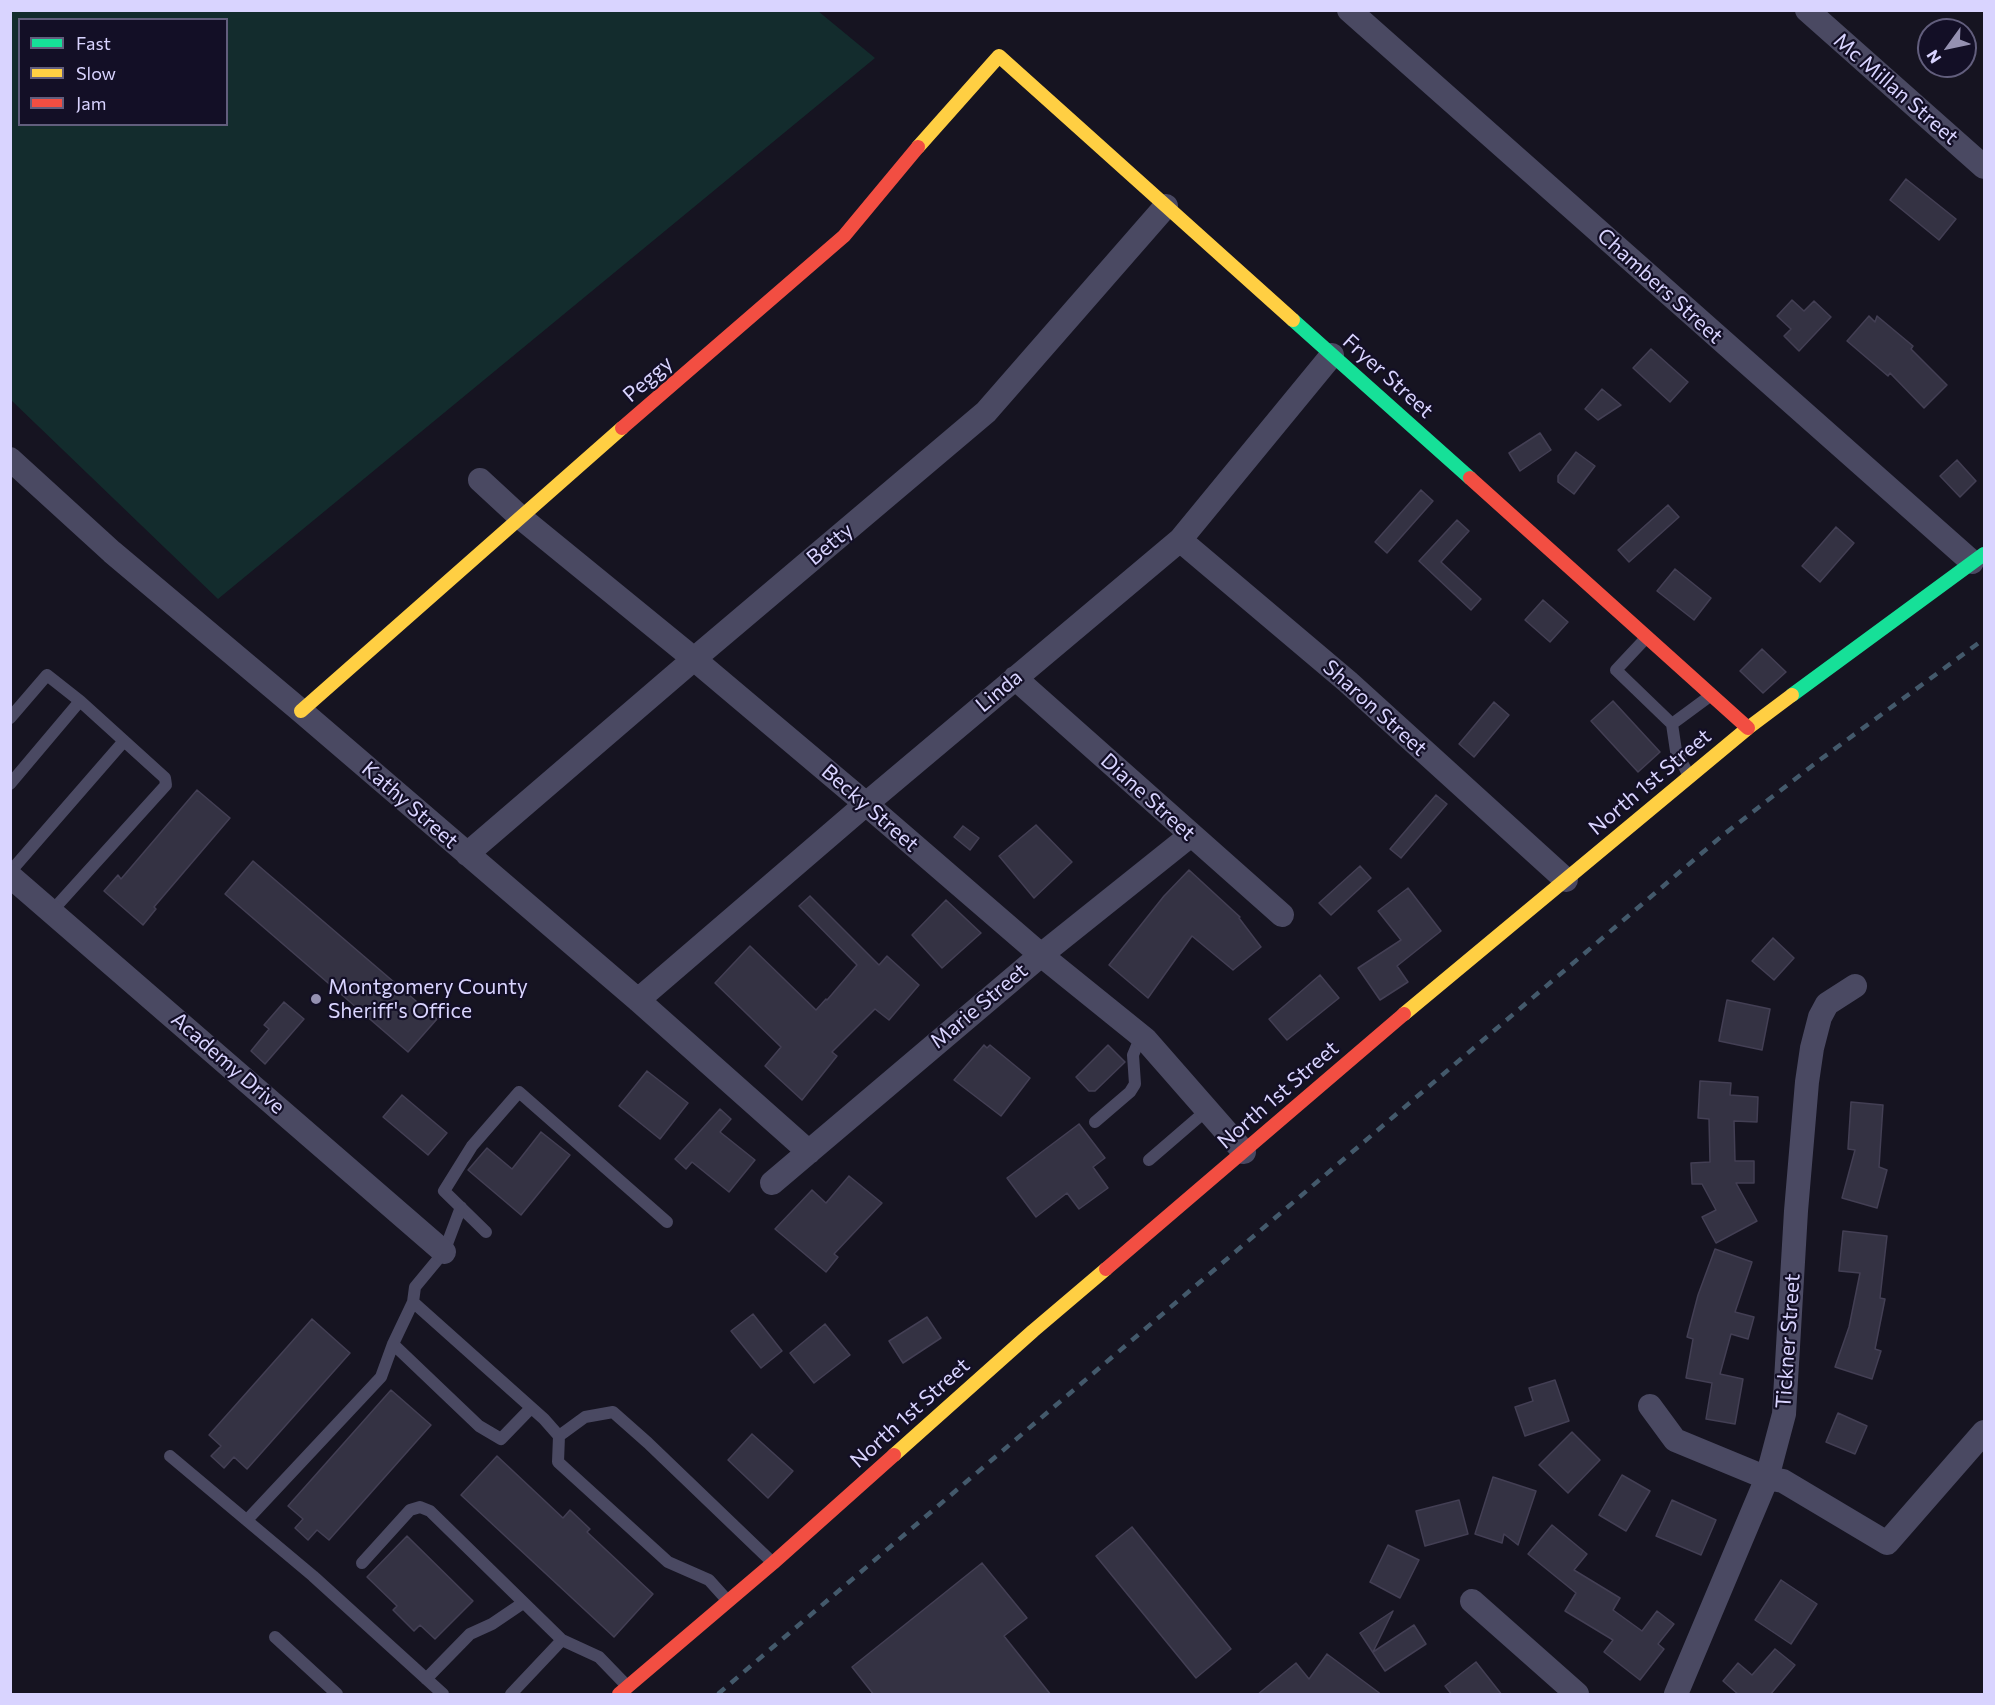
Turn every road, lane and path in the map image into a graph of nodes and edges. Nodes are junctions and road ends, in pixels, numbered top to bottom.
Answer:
1 (1349, 10) edge
2 (1807, 10) edge
3 (999, 56) joint
4 (1984, 167) edge
5 (1166, 206) junction
6 (1332, 355) junction
7 (10, 459) edge
8 (480, 480) dead end
9 (520, 517) junction
10 (1180, 540) junction
11 (1978, 558) edge
12 (1647, 637) junction
13 (694, 659) junction
14 (1015, 678) junction
15 (1712, 695) junction
16 (80, 701) junction
17 (301, 711) junction
18 (10, 718) edge
19 (1672, 724) junction
20 (1748, 728) junction
21 (124, 741) junction
22 (1690, 777) junction
23 (10, 784) edge
24 (866, 804) junction
25 (1191, 835) junction
26 (467, 854) junction
27 (10, 874) edge
28 (1566, 880) junction
29 (51, 910) junction
30 (1282, 915) dead end
31 (1041, 955) junction
32 (1855, 986) dead end
33 (638, 1000) junction
34 (1141, 1036) junction
35 (1207, 1110) junction
36 (1095, 1122) dead end
37 (809, 1152) junction
38 (1244, 1152) junction
39 (1149, 1160) dead end
40 (772, 1183) dead end
41 (461, 1208) junction
42 (667, 1222) dead end
43 (486, 1232) dead end
44 (444, 1252) junction
45 (413, 1302) junction
46 (393, 1344) junction
47 (1650, 1406) dead end
48 (531, 1408) junction
49 (1984, 1432) edge
50 (559, 1436) junction
51 (170, 1456) dead end
52 (1767, 1478) junction
53 (247, 1520) junction
54 (362, 1563) dead end
55 (773, 1563) junction
56 (728, 1601) junction
57 (1472, 1601) dead end
58 (523, 1602) junction
59 (276, 1638) dead end
60 (561, 1640) junction
61 (426, 1679) junction
62 (624, 1691) edge
63 (337, 1695) edge
64 (442, 1695) edge
65 (511, 1695) edge
66 (1577, 1695) edge
67 (1676, 1695) edge

1 - 11 street, Chambers Street
2 - 4 street, Mc Millan Street
3 - 5 street, Fryer Street
3 - 9 street, Peggy
5 - 6 street, Fryer Street
5 - 13 street, Betty
6 - 10 street, Linda
6 - 12 street, Fryer Street
7 - 17 street, Kathy Street
8 - 9 street, Becky Street
9 - 13 street, Becky Street
9 - 17 street, Peggy
10 - 14 street, Linda
10 - 28 street, Sharon Street
11 - 20 street, North 1st Street
12 - 15 street, Fryer Street
12 - 19 lane
13 - 24 street, Becky Street
13 - 26 street, Betty
14 - 24 street, Linda
14 - 25 street, Diane Street
15 - 19 lane
15 - 20 street, Fryer Street
16 - 18 lane
16 - 21 lane
16 - 23 lane
17 - 26 street, Kathy Street
19 - 22 lane
20 - 22 street, North 1st Street
21 - 27 lane
21 - 29 lane
22 - 28 street, North 1st Street
24 - 31 street, Becky Street
24 - 33 street, Linda
25 - 30 street, Diane Street
25 - 31 street, Marie Street
26 - 33 street, Kathy Street
27 - 29 street, Academy Drive
28 - 38 street, North 1st Street
29 - 44 street, Academy Drive
31 - 34 street, Becky Street
31 - 37 street, Marie Street
32 - 52 street, Tickner Street
33 - 37 street, Kathy Street
34 - 35 street, Becky Street
34 - 36 lane
35 - 38 street, Becky Street
35 - 39 lane
37 - 40 street, Marie Street
38 - 55 street, North 1st Street
41 - 42 lane
41 - 43 lane
41 - 44 lane
44 - 45 lane
45 - 46 lane
45 - 48 lane
46 - 48 lane
46 - 53 lane
47 - 52 street
48 - 50 lane
49 - 52 street
50 - 55 lane
50 - 56 lane
51 - 53 lane
52 - 67 street, Tickner Street
53 - 61 lane
54 - 58 lane
55 - 56 street, North 1st Street
56 - 62 street, North 1st Street
57 - 66 street
58 - 60 lane
58 - 61 lane
59 - 63 lane
60 - 62 lane
60 - 65 lane
61 - 64 lane

